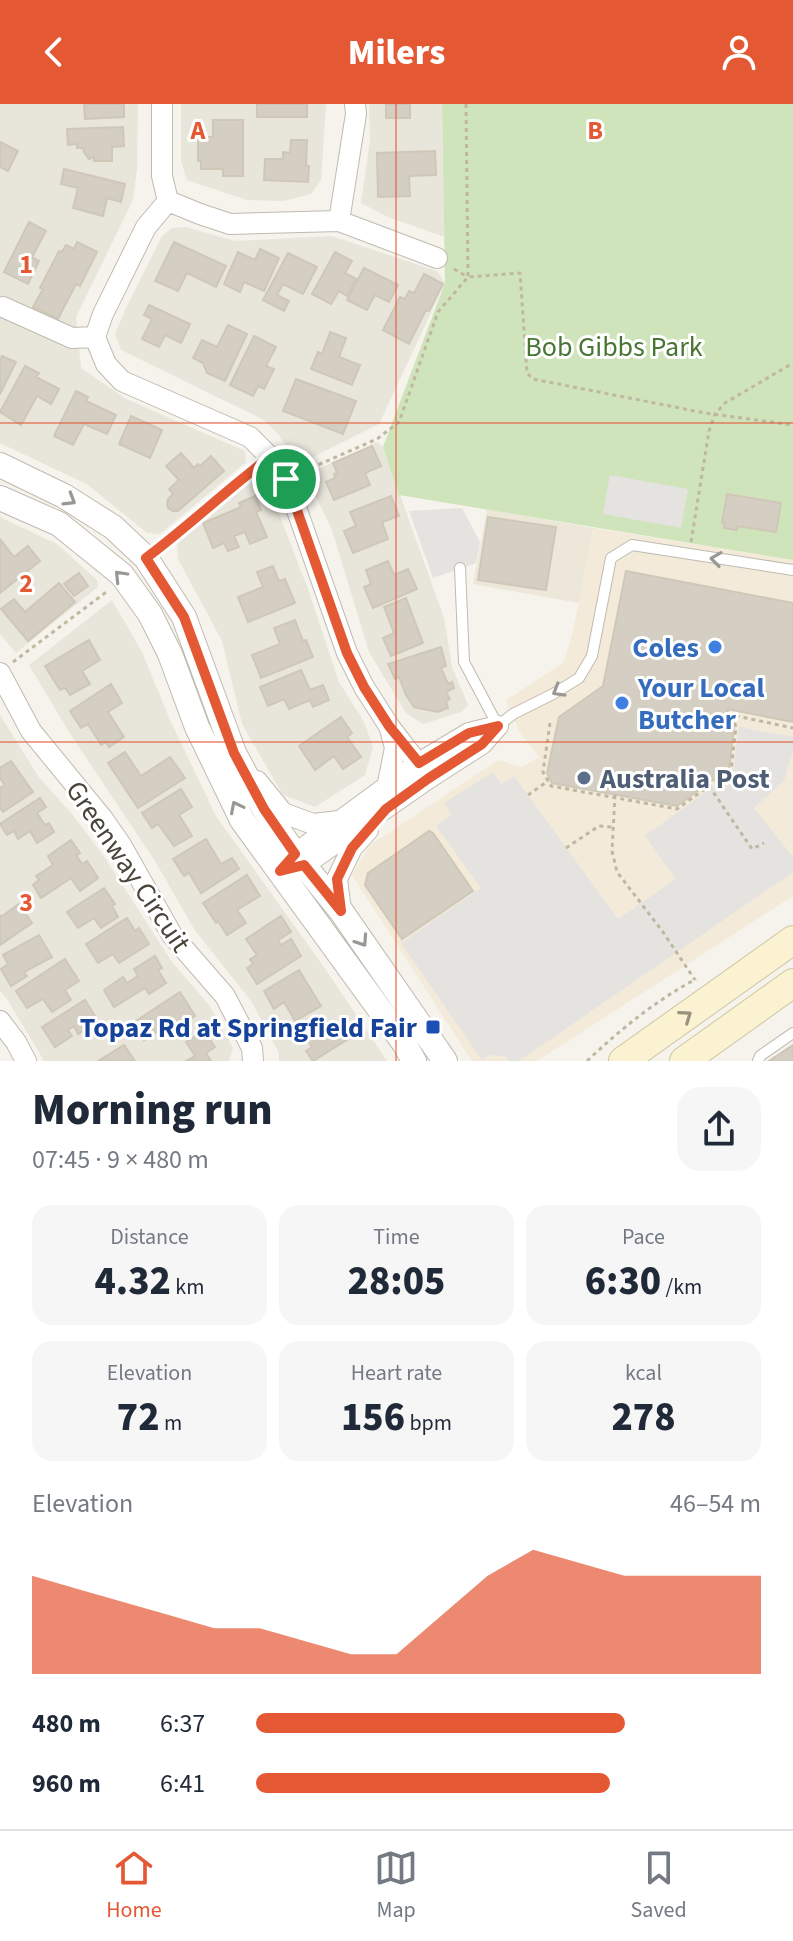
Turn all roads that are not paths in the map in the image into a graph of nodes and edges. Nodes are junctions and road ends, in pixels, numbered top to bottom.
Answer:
1 (162, 104) edge
2 (355, 104) edge
3 (168, 201) junction
4 (339, 221) junction
5 (437, 258) dead end
6 (3, 307) dead end
7 (95, 337) junction
8 (0, 465) edge
9 (0, 498) edge
10 (460, 568) dead end
11 (793, 570) edge
12 (6, 667) edge
13 (389, 726) junction
14 (498, 726) junction
15 (234, 753) junction
16 (424, 770) junction
17 (387, 788) junction
18 (386, 809) junction
19 (343, 820) junction
20 (293, 863) junction
21 (341, 911) junction
22 (793, 940) edge
23 (793, 983) edge
24 (0, 1021) edge
25 (793, 1033) edge
26 (26, 1061) edge
27 (253, 1061) edge
28 (414, 1061) edge
29 (445, 1061) edge
30 (623, 1061) edge
31 (684, 1061) edge
32 (758, 1061) edge

1 - 3 street
2 - 4 street
3 - 4 street
3 - 7 street
4 - 5 street
6 - 7 street
7 - 13 street
8 -> 15 street
20 -> 9 street
10 - 14 lane
11 -> 14 lane
12 - 27 street, Greenway Circuit
13 - 16 street
13 - 17 street
14 - 16 street
15 - 19 street
15 - 20 street
16 - 17 street
16 - 18 street
17 - 19 street
18 - 20 street
18 - 21 street
19 - 20 street
20 - 21 street
20 - 28 street
21 -> 29 street
30 -> 22 main road
23 - 31 main road
24 - 26 street
25 - 32 lane

